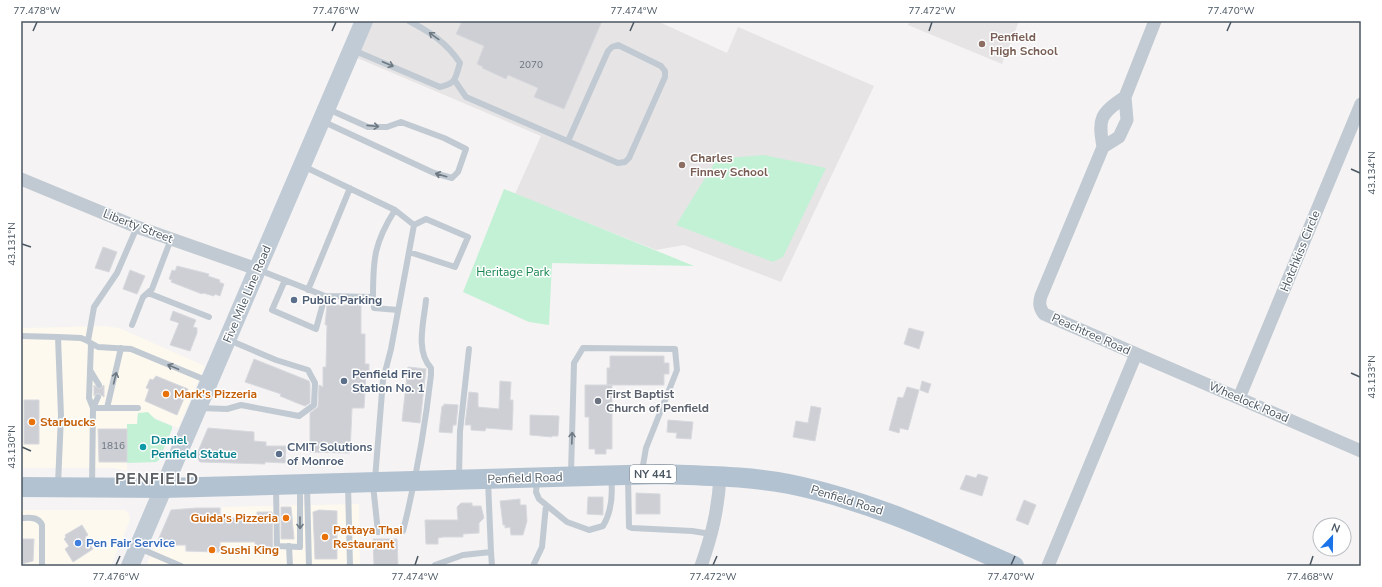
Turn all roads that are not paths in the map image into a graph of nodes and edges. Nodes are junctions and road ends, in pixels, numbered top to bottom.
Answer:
1 (364, 21) edge
2 (409, 21) edge
3 (1155, 21) edge
4 (352, 49) junction
5 (454, 81) junction
6 (1124, 97) junction
7 (1361, 104) edge
8 (324, 114) junction
9 (568, 141) junction
10 (1103, 147) junction
11 (302, 165) junction
12 (21, 179) edge
13 (350, 188) junction
14 (395, 210) junction
15 (414, 225) junction
16 (137, 227) junction
17 (171, 239) junction
18 (409, 252) junction
19 (257, 269) junction
20 (285, 280) junction
21 (308, 290) junction
22 (148, 294) junction
23 (325, 296) junction
24 (372, 297) junction
25 (426, 300) dead end
26 (398, 310) junction
27 (209, 317) dead end
28 (132, 325) dead end
29 (21, 336) edge
30 (58, 338) junction
31 (228, 339) junction
32 (89, 343) junction
33 (121, 348) junction
34 (469, 349) dead end
35 (1136, 354) junction
36 (90, 370) junction
37 (209, 382) junction
38 (99, 385) dead end
39 (98, 397) dead end
40 (1239, 398) junction
41 (198, 407) junction
42 (93, 408) junction
43 (107, 408) junction
44 (138, 408) dead end
45 (1361, 451) edge
46 (627, 475) junction
47 (571, 477) junction
48 (720, 477) junction
49 (537, 478) junction
50 (488, 479) junction
51 (459, 480) junction
52 (416, 481) junction
53 (374, 482) junction
54 (348, 483) junction
55 (303, 484) junction
56 (276, 485) junction
57 (21, 487) edge
58 (58, 487) junction
59 (92, 487) junction
60 (164, 488) junction
61 (546, 505) junction
62 (21, 518) edge
63 (712, 534) junction
64 (289, 546) junction
65 (137, 548) junction
66 (491, 552) junction
67 (435, 565) dead end
68 (42, 566) edge
69 (130, 566) edge
70 (181, 566) edge
71 (290, 566) edge
72 (309, 566) edge
73 (350, 566) edge
74 (492, 566) edge
75 (533, 566) edge
76 (700, 566) edge
77 (1014, 566) edge
78 (1048, 566) edge

1 - 4 main road, Five Mile Line Road
5 -> 2 lane
3 - 6 street
4 -> 5 lane
4 - 8 main road, Five Mile Line Road
5 - 9 lane
6 - 10 street
6 - 10 street
7 - 40 street, Hotchkiss Circle
8 -> 8 lane
8 - 11 main road, Five Mile Line Road
9 - 9 lane
10 - 35 street, Peachtree Road
11 - 13 lane
11 - 19 main road, Five Mile Line Road
12 - 16 street, Liberty Street
13 - 14 lane
13 - 21 lane
14 - 15 lane
14 - 24 lane
15 - 18 lane
15 - 18 lane
16 - 17 street, Liberty Street
16 - 32 lane
17 - 19 street, Liberty Street
17 - 22 lane
18 - 26 lane
19 - 20 lane
19 - 31 main road, Five Mile Line Road
20 - 21 lane
20 - 23 lane
21 - 23 lane
22 - 27 lane
22 - 28 lane
23 - 24 lane
24 - 26 lane
25 - 52 lane
26 - 53 lane
29 - 30 lane
30 - 32 lane
30 - 58 lane
31 - 37 main road, Five Mile Line Road
31 - 41 lane
32 - 33 lane
32 - 36 lane
37 -> 33 lane
43 -> 33 lane
34 - 51 lane
35 - 40 street, Wheelock Road
35 - 78 street, Peachtree Road
36 - 38 lane
36 - 42 lane
37 - 41 main road, Five Mile Line Road
39 - 42 lane
40 - 45 street, Wheelock Road
41 - 60 main road, Five Mile Line Road
42 - 43 lane
42 - 59 lane
43 - 44 lane
46 - 47 main road, Penfield Road / NY 441
47 -> 46 lane
46 - 48 main road, Penfield Road / NY 441
46 - 61 lane
46 - 63 lane
47 - 49 main road, Penfield Road / NY 441
48 - 63 street
48 - 77 main road, Penfield Road / NY 441
49 - 50 main road, Penfield Road / NY 441
49 - 61 lane
50 - 51 main road, Penfield Road / NY 441
50 - 66 lane
51 - 52 main road, Penfield Road / NY 441
52 - 53 main road, Penfield Road / NY 441
52 - 53 lane
53 - 54 main road, Penfield Road / NY 441
54 - 55 main road, Penfield Road / NY 441
54 - 73 lane
55 - 56 main road, Penfield Road / NY 441
55 -> 64 lane
55 - 72 lane
56 - 60 main road, Penfield Road / NY 441
56 - 64 lane
57 - 58 main road, Penfield Road / NY 441
58 - 59 main road, Penfield Road / NY 441
59 - 60 main road, Penfield Road / NY 441
60 - 65 main road, Five Mile Line Road
61 - 75 lane
62 - 68 lane
63 - 76 street
64 - 71 lane
65 - 69 main road, Five Mile Line Road
65 - 70 lane
66 - 67 lane
66 - 74 lane

